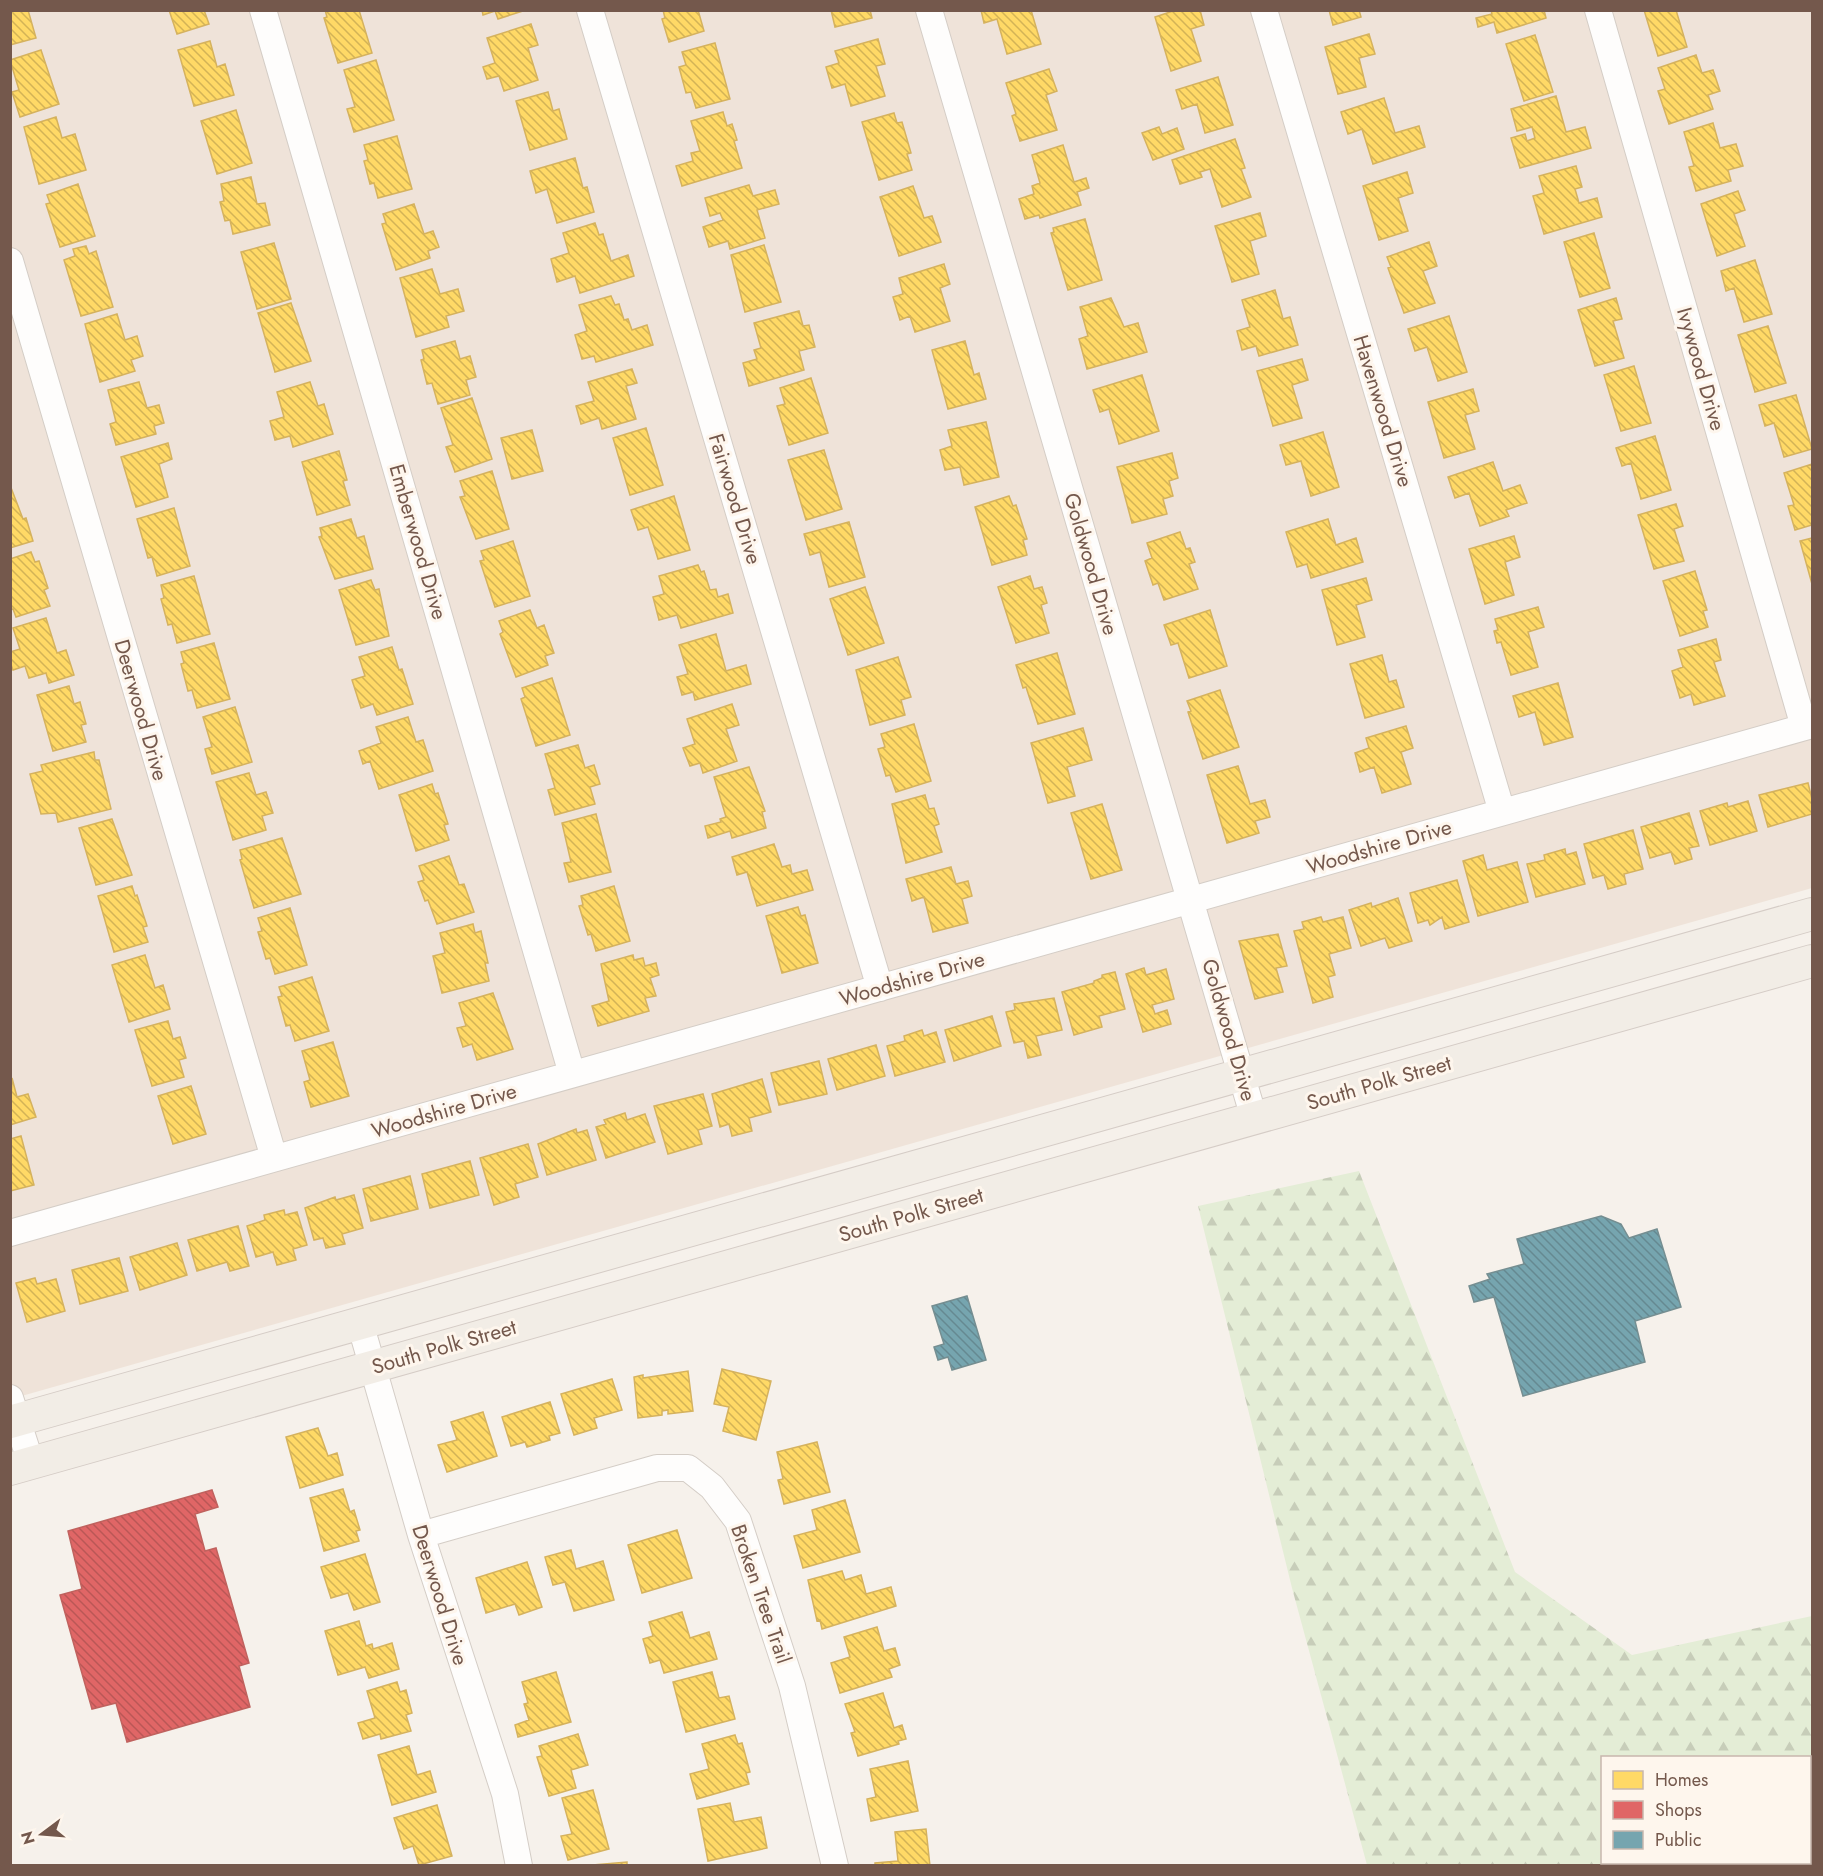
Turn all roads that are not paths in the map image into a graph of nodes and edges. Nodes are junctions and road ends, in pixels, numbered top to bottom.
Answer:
1 (263, 10) edge
2 (590, 10) edge
3 (928, 10) edge
4 (1264, 10) edge
5 (1598, 10) edge
6 (10, 261) edge
7 (1808, 726) edge
8 (1502, 812) junction
9 (1190, 900) junction
10 (1812, 914) edge
11 (1812, 961) edge
12 (880, 988) junction
13 (572, 1074) junction
14 (1242, 1075) junction
15 (1254, 1118) junction
16 (274, 1158) junction
17 (845, 1186) junction
18 (857, 1230) junction
19 (10, 1233) edge
20 (360, 1323) junction
21 (371, 1367) junction
22 (13, 1413) edge
23 (21, 1466) edge
24 (420, 1535) junction
25 (519, 1866) edge
26 (835, 1866) edge

1 - 13 street, Emberwood Drive
2 - 12 street, Fairwood Drive
3 - 9 street, Goldwood Drive
4 - 8 street, Havenwood Drive
5 - 7 street, Ivywood Drive
6 - 16 street, Deerwood Drive
7 - 8 street, Woodshire Drive
8 - 9 street, Woodshire Drive
9 - 12 street, Woodshire Drive
9 - 14 street, Goldwood Drive
10 - 14 main road
11 - 15 main road, South Polk Street
12 - 13 street, Woodshire Drive
13 - 16 street, Woodshire Drive
14 - 15 street, Goldwood Drive
14 - 17 main road
15 - 18 main road, South Polk Street
16 - 19 street, Woodshire Drive
17 - 18 main road
17 - 20 main road
18 - 21 main road, South Polk Street
20 - 21 street, Deerwood Drive
20 - 22 main road
21 - 23 main road, South Polk Street
21 - 24 street, Deerwood Drive
22 - 23 street
24 - 25 street, Deerwood Drive
24 - 26 street, Broken Tree Trail

